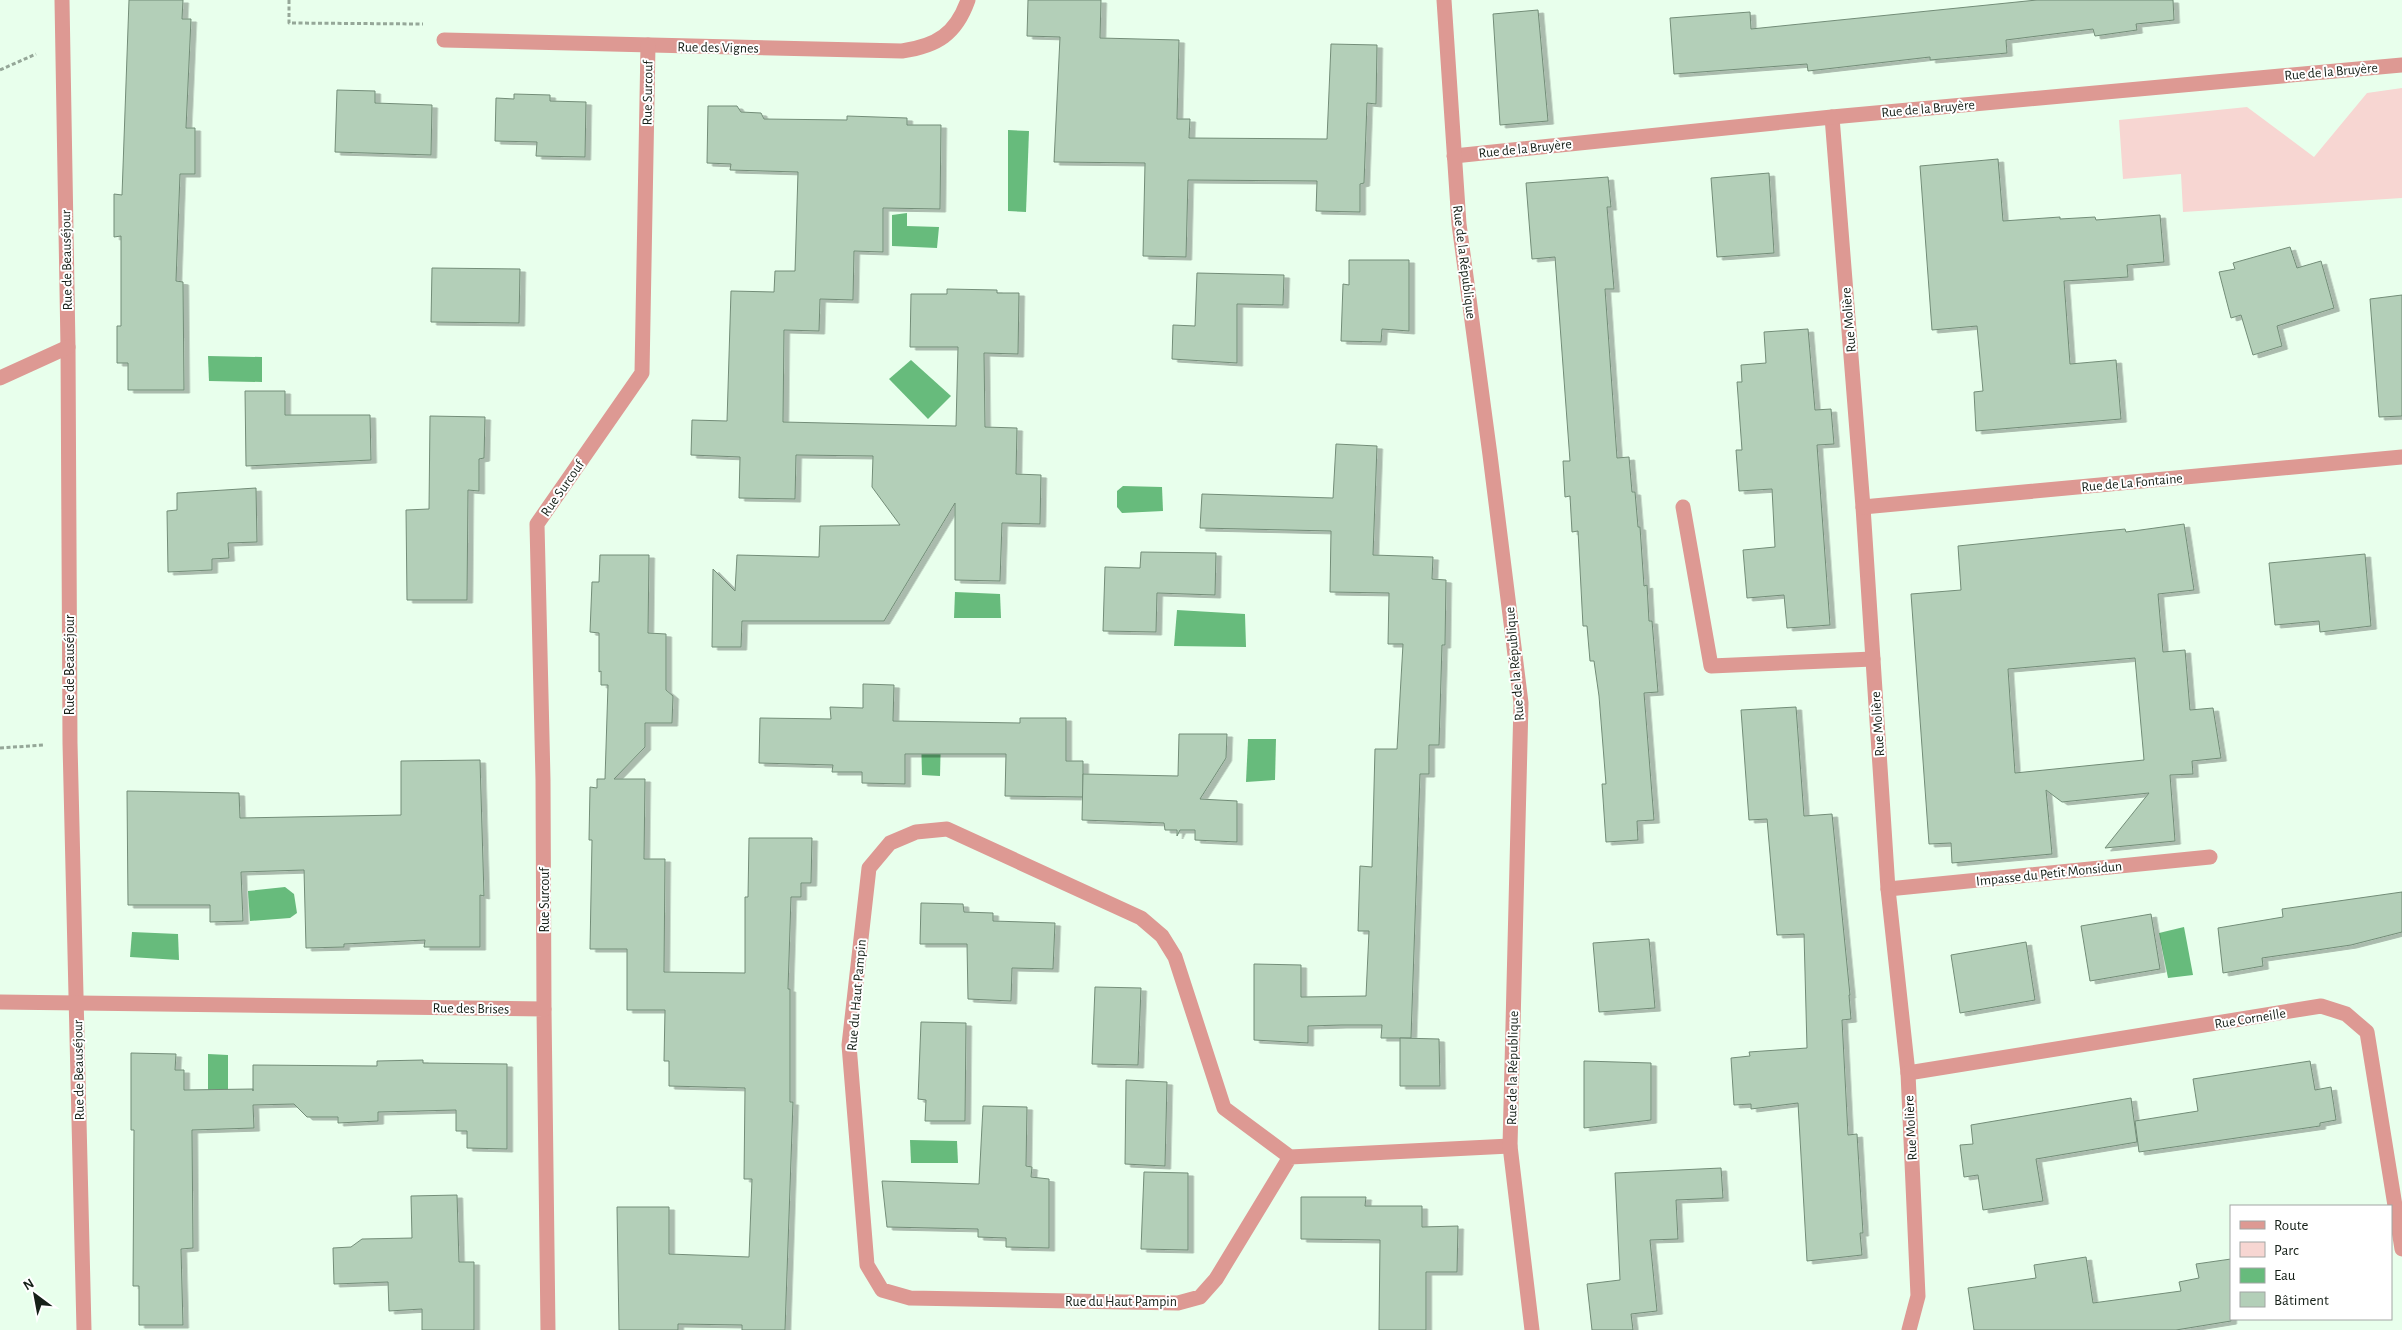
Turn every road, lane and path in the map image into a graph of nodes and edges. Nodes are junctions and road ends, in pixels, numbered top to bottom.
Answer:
1 (62, 0) edge
2 (289, 0) edge
3 (968, 0) edge
4 (1444, 0) edge
5 (444, 40) joint
6 (62, 42) junction
7 (648, 45) junction
8 (2402, 65) edge
9 (0, 70) edge
10 (1832, 117) junction
11 (1454, 156) junction
12 (68, 347) junction
13 (0, 378) edge
14 (2402, 457) edge
15 (1682, 507) dead end
16 (1863, 507) junction
17 (1873, 658) junction
18 (70, 743) junction
19 (0, 748) edge
20 (2210, 857) dead end
21 (1888, 889) junction
22 (0, 1002) edge
23 (77, 1002) junction
24 (544, 1008) junction
25 (1908, 1073) junction
26 (1510, 1146) junction
27 (1290, 1157) junction
28 (2402, 1249) edge
29 (84, 1330) edge
30 (548, 1330) edge
31 (1532, 1330) edge
32 (1909, 1330) edge

1 - 6 street, Rue de Beauséjour
2 - 5 path
3 - 7 street, Rue des Vignes
4 - 11 street, Rue de la République
5 - 7 street, Rue des Vignes
6 - 9 path
6 - 12 street, Rue de Beauséjour
7 - 24 street, Rue Surcouf
8 - 10 street, Rue de la Bruyère
10 - 11 street, Rue de la Bruyère
10 - 16 street, Rue Molière
11 - 26 street, Rue de la République
12 - 13 street
12 - 18 street, Rue de Beauséjour
14 - 16 street, Rue de La Fontaine
15 - 17 street
16 - 17 street, Rue Molière
17 - 21 street, Rue Molière
18 - 19 path
18 - 23 street, Rue de Beauséjour
20 - 21 street, Impasse du Petit Monsidun
21 - 25 street, Rue Molière
22 - 23 street, Rue des Brises
23 - 24 street, Rue des Brises
23 - 29 street, Rue de Beauséjour
24 - 30 street
25 - 28 street, Rue Corneille
25 - 32 street, Rue Molière
26 - 27 street
26 - 31 street, Rue de la République
27 - 27 street, Rue du Haut Pampin

